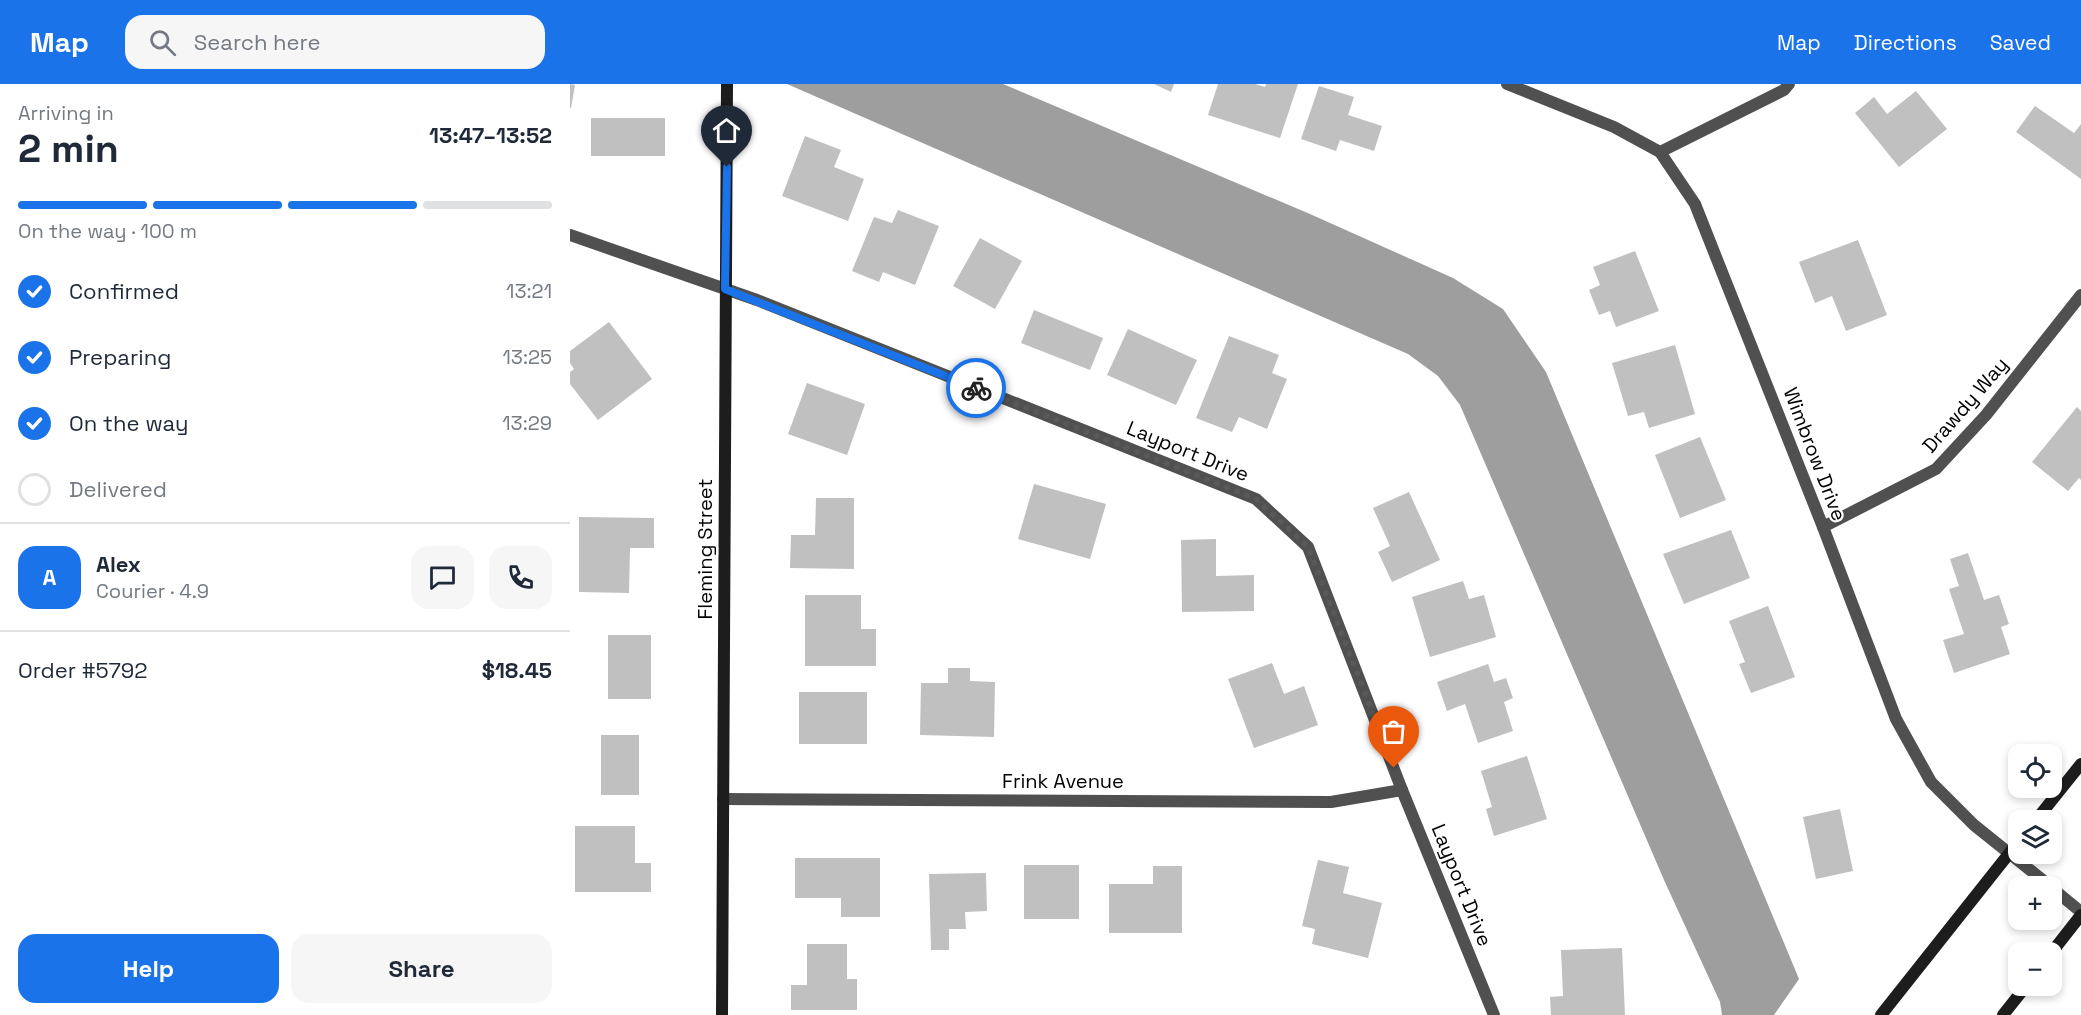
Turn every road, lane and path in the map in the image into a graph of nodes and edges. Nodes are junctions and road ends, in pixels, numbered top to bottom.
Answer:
1 (728, 84) edge
2 (1507, 84) edge
3 (1789, 84) edge
4 (1660, 152) junction
5 (570, 235) edge
6 (725, 289) junction
7 (2081, 295) edge
8 (1823, 527) junction
9 (2081, 764) edge
10 (1402, 790) junction
11 (723, 799) junction
12 (2044, 810) edge
13 (2008, 851) edge
14 (2008, 856) edge
15 (2023, 864) edge
16 (2038, 876) edge
17 (2062, 897) edge
18 (2081, 913) edge
19 (2059, 942) edge
20 (2018, 996) edge
21 (722, 1015) edge
22 (1494, 1015) edge
23 (1881, 1015) edge
24 (2003, 1015) edge

1 - 6 street, Fleming Street
2 - 4 street, Wimbrow Drive
3 - 4 street
4 - 8 street, Wimbrow Drive
5 - 6 street, Layport Drive
6 - 10 street, Layport Drive
6 - 11 street, Fleming Street
7 - 8 street, Drawdy Way
8 - 13 street, Wimbrow Drive
9 - 12 street
10 - 11 street, Frink Avenue
10 - 22 street, Layport Drive
11 - 21 street, Fleming Street
14 - 23 street
15 - 16 street, Wimbrow Drive
17 - 18 street, Wimbrow Drive
18 - 19 street
20 - 24 street

